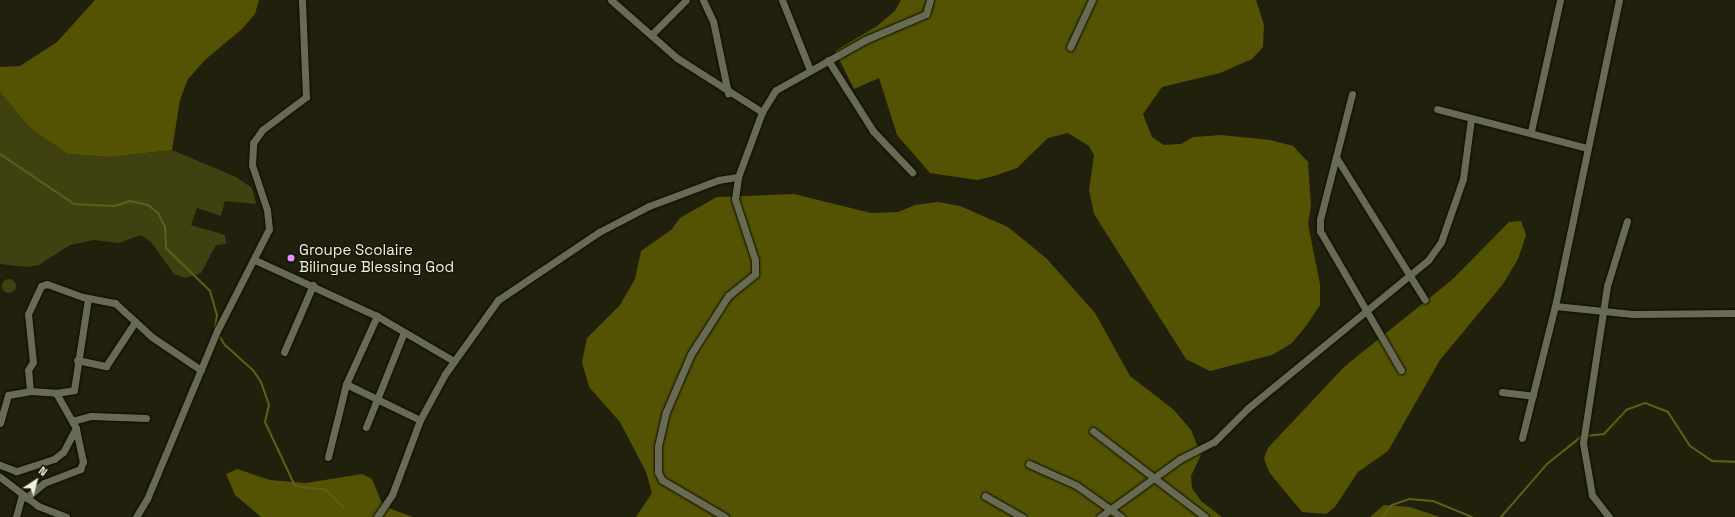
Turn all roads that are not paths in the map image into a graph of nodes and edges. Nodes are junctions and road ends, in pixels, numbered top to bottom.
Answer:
1 (302, 0) edge
2 (686, 0) edge
3 (703, 0) edge
4 (782, 0) edge
5 (930, 0) edge
6 (1092, 0) edge
7 (1560, 0) edge
8 (1619, 0) edge
9 (614, 1) edge
10 (651, 35) junction
11 (1070, 47) dead end
12 (828, 60) junction
13 (810, 70) junction
14 (728, 93) junction
15 (1352, 94) dead end
16 (1437, 109) dead end
17 (762, 112) junction
18 (1472, 119) junction
19 (1531, 131) junction
20 (1587, 148) junction
21 (1336, 157) junction
22 (912, 172) dead end
23 (738, 177) junction
24 (1627, 221) dead end
25 (255, 260) junction
26 (1409, 276) junction
27 (313, 285) junction
28 (88, 298) junction
29 (1425, 300) dead end
30 (1555, 306) junction
31 (1603, 311) junction
32 (1366, 313) junction
33 (1735, 313) edge
34 (377, 316) junction
35 (135, 322) junction
36 (404, 332) junction
37 (284, 352) dead end
38 (77, 360) junction
39 (454, 361) junction
40 (202, 370) junction
41 (1401, 370) dead end
42 (346, 384) junction
43 (30, 391) junction
44 (1502, 392) dead end
45 (56, 393) junction
46 (1533, 396) junction
47 (376, 398) junction
48 (0, 414) edge
49 (146, 418) dead end
50 (420, 420) junction
51 (72, 421) junction
52 (0, 423) edge
53 (366, 427) dead end
54 (76, 428) junction
55 (1093, 431) dead end
56 (1522, 438) dead end
57 (328, 457) dead end
58 (1029, 464) dead end
59 (0, 465) edge
60 (0, 477) edge
61 (1155, 477) junction
62 (985, 496) dead end
63 (24, 497) junction
64 (1110, 508) junction
65 (62, 516) edge
66 (16, 517) edge
67 (136, 517) edge
68 (377, 517) edge
69 (725, 517) edge
70 (1022, 517) edge
71 (1100, 517) edge
72 (1121, 517) edge
73 (1205, 517) edge
74 (1609, 517) edge

1 - 25 street
2 - 10 street
3 - 14 street
4 - 13 street
5 - 12 street
6 - 11 street
7 - 19 street
8 - 20 street
9 - 10 street
10 - 14 street
12 - 13 street
12 - 22 street
13 - 17 street
14 - 17 street
15 - 21 street
16 - 18 street
17 - 23 street
18 - 19 street
18 - 26 street
19 - 20 street
20 - 30 street
21 - 26 street
21 - 32 street
23 - 39 street
23 - 69 street
24 - 31 street
25 - 27 street
25 - 40 street
26 - 29 street
26 - 32 street
27 - 34 street
27 - 37 street
28 - 35 street
28 - 38 street
28 - 43 street
30 - 31 street
30 - 46 street
31 - 33 street
31 - 74 street
32 - 41 street
32 - 61 street
34 - 36 street
34 - 42 street
35 - 38 street
35 - 40 street
36 - 39 street
36 - 47 street
38 - 45 street
39 - 50 street
40 - 67 street
42 - 47 street
42 - 57 street
43 - 45 street
43 - 48 street
44 - 46 street
45 - 51 street
46 - 56 street
47 - 50 street
47 - 53 street
48 - 52 street
49 - 51 street
50 - 68 street
51 - 54 street
54 - 59 street
54 - 63 street
55 - 61 street
58 - 64 street
60 - 63 street
61 - 64 street
61 - 73 street
62 - 70 street
63 - 65 street
63 - 66 street
64 - 71 street
64 - 72 street

